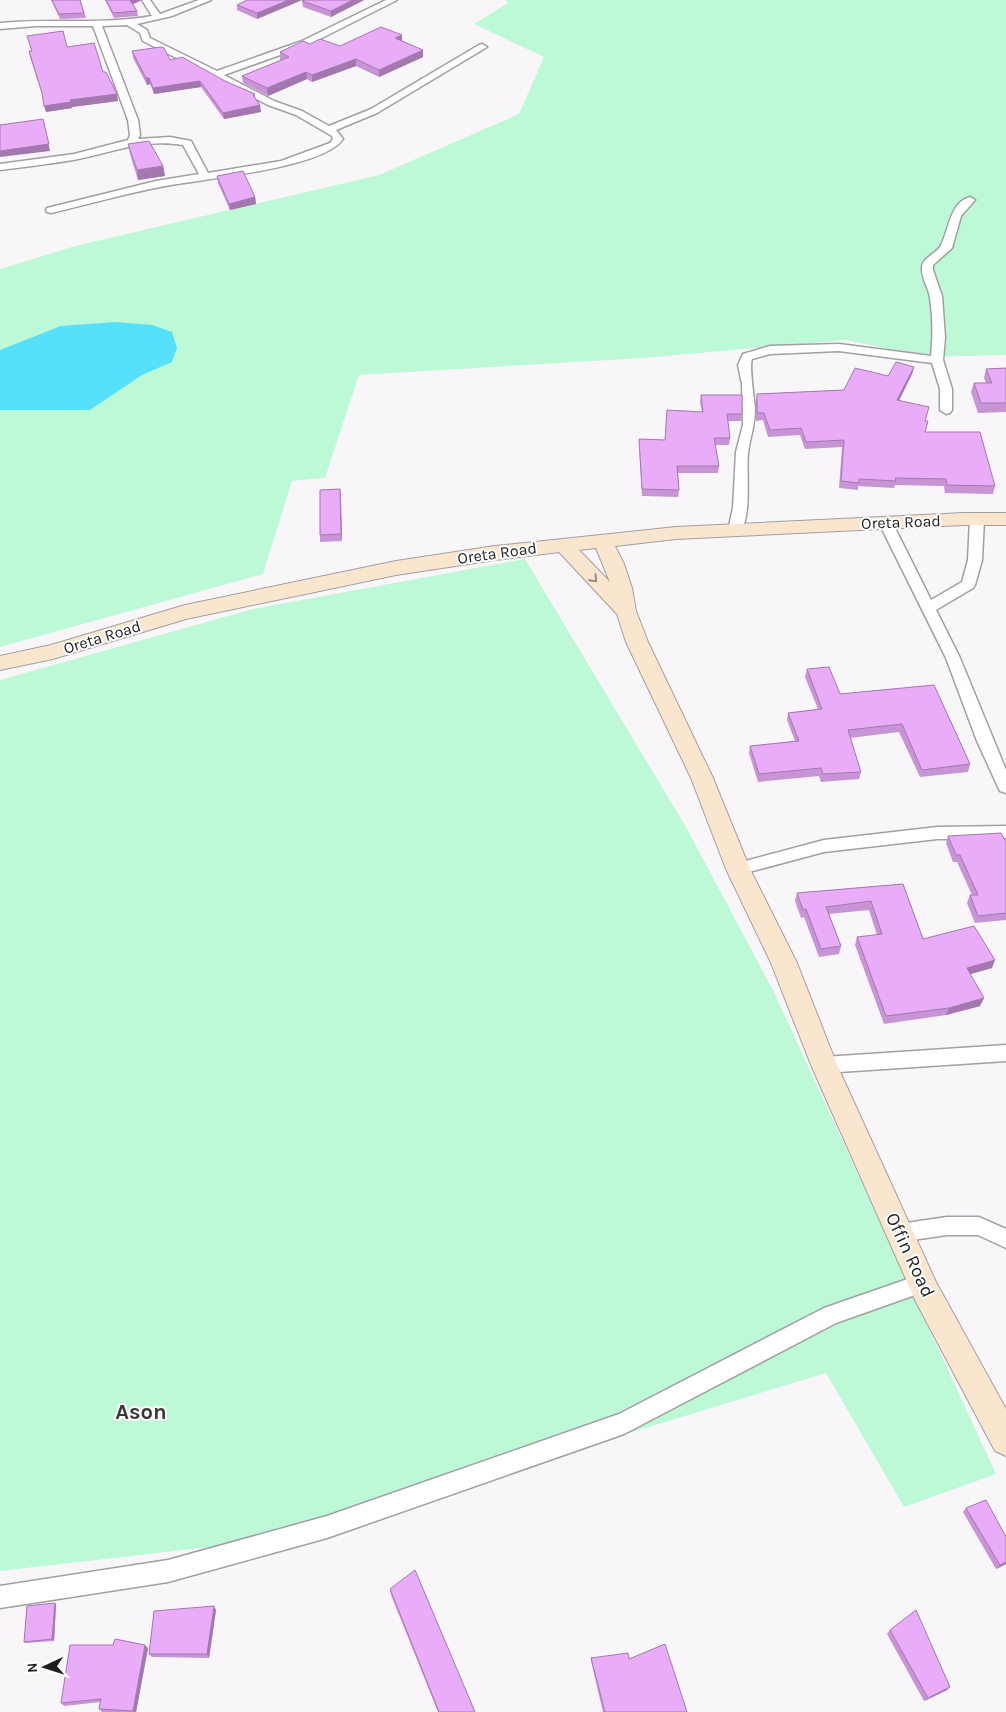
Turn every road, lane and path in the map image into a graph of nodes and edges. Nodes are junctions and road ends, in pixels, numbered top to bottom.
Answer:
1 (146, 0) edge
2 (207, 0) edge
3 (393, 0) edge
4 (158, 18) junction
5 (148, 20) junction
6 (128, 22) junction
7 (1, 24) edge
8 (97, 24) junction
9 (144, 32) junction
10 (482, 48) dead end
11 (216, 75) junction
12 (328, 130) junction
13 (132, 142) junction
14 (0, 167) edge
15 (205, 176) junction
16 (970, 200) dead end
17 (51, 210) dead end
18 (937, 360) junction
19 (946, 410) dead end
20 (977, 519) junction
21 (1006, 519) edge
22 (886, 523) junction
23 (735, 530) junction
24 (603, 542) junction
25 (563, 545) junction
26 (928, 608) junction
27 (626, 611) junction
28 (0, 663) edge
29 (1006, 787) edge
30 (1006, 832) edge
31 (738, 869) junction
32 (1006, 1053) edge
33 (824, 1065) junction
34 (899, 1233) junction
35 (1006, 1239) edge
36 (922, 1283) junction
37 (1006, 1440) edge
38 (0, 1597) edge

1 - 4 street
2 - 4 street
3 - 11 street
4 - 5 street
5 - 6 street
5 - 9 street
6 - 8 street
6 - 9 street
7 - 8 street
8 - 13 street
9 - 11 street
10 - 12 street
11 - 12 street
12 - 15 street
13 - 14 street
13 - 15 street
15 - 17 street
16 - 18 street
18 - 19 street
18 - 23 street
20 - 21 street, Oreta Road
20 - 22 street, Oreta Road
20 - 26 street
22 - 23 street, Oreta Road
22 - 26 street
23 - 24 street, Oreta Road
24 - 25 street, Oreta Road
24 - 27 street
25 -> 27 street
25 - 28 street, Oreta Road
26 - 29 street
27 - 31 street, Offin Road
30 - 31 street
31 - 33 street, Offin Road
32 - 33 street
33 - 34 street, Offin Road
34 - 35 street
34 - 36 street, Offin Road
36 - 37 street, Offin Road
36 - 38 street

